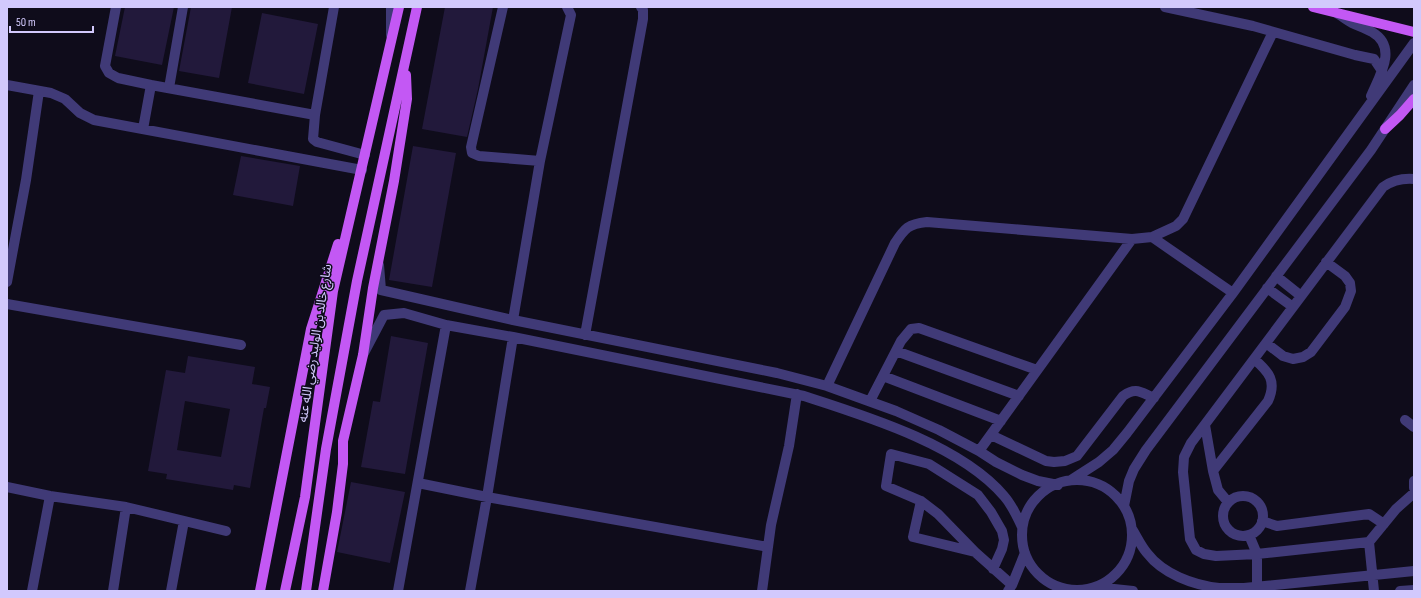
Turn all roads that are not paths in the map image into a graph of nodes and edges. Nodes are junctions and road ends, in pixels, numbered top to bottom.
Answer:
1 (116, 7) edge
2 (183, 7) edge
3 (334, 7) edge
4 (391, 7) edge
5 (399, 7) edge
6 (417, 7) edge
7 (503, 7) edge
8 (641, 7) edge
9 (1165, 7) edge
10 (1314, 7) edge
11 (568, 8) edge
12 (1337, 13) junction
13 (1273, 32) junction
14 (1414, 32) edge
15 (1414, 43) edge
16 (391, 44) junction
17 (405, 61) junction
18 (1382, 70) junction
19 (7, 85) edge
20 (151, 85) junction
21 (1414, 85) edge
22 (169, 88) junction
23 (39, 91) junction
24 (1414, 98) edge
25 (1363, 113) junction
26 (315, 115) junction
27 (143, 129) junction
28 (1385, 129) junction
29 (365, 155) junction
30 (540, 161) junction
31 (361, 173) junction
32 (1414, 179) edge
33 (1152, 237) junction
34 (1132, 239) junction
35 (379, 259) junction
36 (1326, 262) junction
37 (1276, 276) junction
38 (7, 282) edge
39 (1267, 288) junction
40 (1233, 293) junction
41 (1302, 296) junction
42 (7, 304) edge
43 (1293, 307) junction
44 (513, 320) junction
45 (446, 325) junction
46 (585, 334) junction
47 (513, 337) junction
48 (1266, 343) junction
49 (241, 345) dead end
50 (896, 352) junction
51 (363, 355) junction
52 (1254, 360) junction
53 (1037, 370) junction
54 (883, 376) junction
55 (827, 386) junction
56 (797, 394) junction
57 (1019, 396) junction
58 (1154, 398) junction
59 (870, 401) junction
60 (1405, 420) dead end
61 (1000, 421) junction
62 (1205, 425) junction
63 (1414, 427) edge
64 (991, 435) junction
65 (979, 451) junction
66 (1213, 471) junction
67 (1071, 480) junction
68 (1414, 481) edge
69 (418, 483) junction
70 (1058, 484) junction
71 (7, 488) edge
72 (1414, 488) edge
73 (1414, 493) edge
74 (50, 496) junction
75 (487, 497) junction
76 (922, 502) junction
77 (1228, 502) junction
78 (1124, 506) junction
79 (126, 507) junction
80 (184, 521) junction
81 (1262, 521) junction
82 (1384, 524) junction
83 (1022, 527) junction
84 (1132, 529) junction
85 (226, 531) dead end
86 (1249, 535) junction
87 (1369, 542) junction
88 (768, 547) junction
89 (975, 552) junction
90 (1025, 553) junction
91 (1257, 554) junction
92 (993, 569) junction
93 (1414, 571) edge
94 (1373, 575) junction
95 (1257, 586) junction
96 (1095, 587) junction
97 (1010, 588) edge
98 (1068, 590) edge
99 (1414, 590) edge
100 (32, 591) edge
101 (113, 591) edge
102 (171, 591) edge
103 (260, 591) edge
104 (285, 591) edge
105 (306, 591) edge
106 (323, 591) edge
107 (398, 591) edge
108 (470, 591) edge
109 (762, 591) edge
110 (1133, 591) edge
111 (1374, 591) edge
112 (1400, 591) edge

1 - 20 street
2 - 22 street
3 - 26 street
4 - 16 street
5 - 16 main road, شارع خالد بن الوليد رضي الله عنه
6 - 17 main road
7 - 30 street
8 - 46 street
9 - 13 street
10 - 12 main road
11 - 30 street
12 - 14 main road
12 - 18 street
13 - 18 street
13 - 33 street
15 - 25 street
16 - 29 main road, شارع خالد بن الوليد رضي الله عنه
17 - 35 main road
17 - 105 main road
18 - 25 street
19 - 23 street
20 - 22 street
20 - 27 street
21 - 28 street
22 - 26 street
23 - 27 street
23 - 38 street
24 - 28 main road
25 - 40 street
26 - 29 street
27 - 31 street
28 - 37 street
29 - 31 main road, شارع خالد بن الوليد رضي الله عنه
30 - 44 street
31 - 103 main road
31 - 104 main road, شارع خالد بن الوليد رضي الله عنه
32 - 36 street
33 - 34 street
33 - 40 street
34 - 53 street
34 - 55 street
35 - 44 street
35 - 51 main road
36 - 41 street
36 - 48 street
37 - 39 street
37 - 41 street
39 - 43 street
39 - 78 street
40 - 58 street
41 - 43 street
42 - 49 street
43 - 48 street
44 - 46 street
45 - 47 street
45 - 51 street
45 - 69 street
46 - 55 street
47 - 56 street
47 - 75 street
48 - 52 street
50 - 53 street
50 - 54 street
50 - 57 street
51 - 106 main road
52 - 62 street
52 - 66 street
53 - 57 street
54 - 59 street
54 - 61 street
55 - 59 street
56 - 83 street
56 - 88 street
57 - 61 street
58 - 64 street
58 - 67 street
59 - 65 street
60 - 63 street
61 - 64 street
62 - 66 street
62 - 91 street
64 - 65 street
65 - 70 street
66 - 77 street
67 - 70 street
67 - 78 street
68 - 72 street
69 - 75 street
69 - 107 street
70 - 83 street
71 - 74 street
73 - 82 street
74 - 79 street
74 - 100 street
75 - 88 street
75 - 108 street
76 - 89 street
76 - 89 street
76 - 92 street
77 - 81 street
77 - 86 street
78 - 84 street
79 - 80 street
79 - 101 street
80 - 85 street
80 - 102 street
81 - 82 street
81 - 86 street
82 - 87 street
83 - 90 street
84 - 95 street
84 - 96 street
86 - 91 street
87 - 91 street
87 - 94 street
88 - 109 street
89 - 92 street
90 - 97 street
90 - 98 street
91 - 95 street
92 - 97 street
93 - 94 street
94 - 95 street
94 - 111 street
96 - 98 street
96 - 110 street
99 - 112 street

